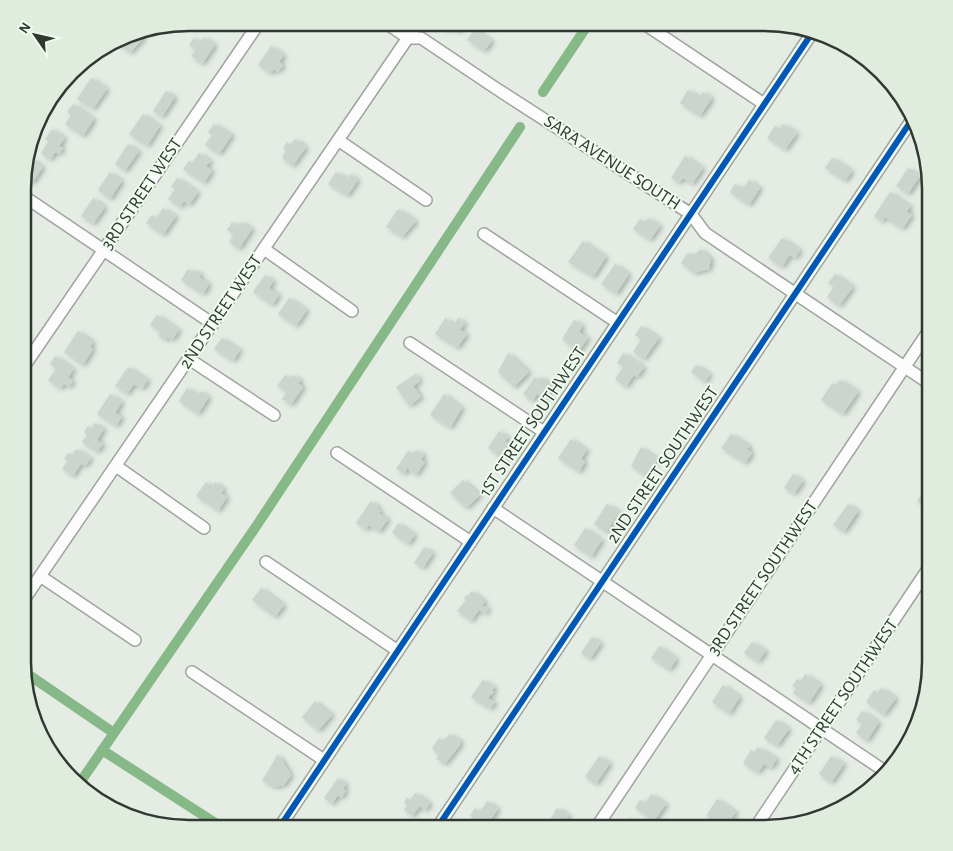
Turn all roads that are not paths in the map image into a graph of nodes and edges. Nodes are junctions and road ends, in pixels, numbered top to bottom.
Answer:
1 (253, 31) edge
2 (398, 31) edge
3 (412, 31) edge
4 (656, 32) edge
5 (408, 38) junction
6 (809, 38) edge
7 (764, 104) junction
8 (908, 125) edge
9 (338, 140) junction
10 (426, 200) dead end
11 (31, 201) edge
12 (691, 214) junction
13 (484, 234) dead end
14 (264, 249) junction
15 (103, 251) junction
16 (796, 294) junction
17 (352, 310) dead end
18 (618, 323) junction
19 (213, 324) junction
20 (921, 341) edge
21 (410, 343) dead end
22 (31, 354) edge
23 (190, 359) junction
24 (905, 366) junction
25 (921, 378) edge
26 (274, 415) dead end
27 (544, 432) junction
28 (337, 453) dead end
29 (116, 466) junction
30 (494, 508) junction
31 (204, 528) dead end
32 (471, 542) junction
33 (266, 562) dead end
34 (40, 576) junction
35 (922, 578) edge
36 (602, 582) junction
37 (32, 588) edge
38 (135, 640) dead end
39 (398, 651) junction
40 (712, 655) junction
41 (192, 672) dead end
42 (821, 728) junction
43 (324, 760) junction
44 (881, 768) edge
45 (602, 819) edge
46 (761, 819) edge
47 (284, 820) edge
48 (443, 820) edge

1 - 15 street, 3RD STREET WEST
2 - 5 street, SARA AVENUE SOUTH
3 - 5 street, 2ND STREET WEST
4 - 7 street
5 - 9 street, 2ND STREET WEST
5 - 12 street, SARA AVENUE SOUTH
6 - 7 street, 1ST STREET SOUTHWEST
7 - 12 street, 1ST STREET SOUTHWEST
8 - 16 street, 2ND STREET SOUTHWEST
9 - 10 street
9 - 14 street, 2ND STREET WEST
11 - 15 street
12 - 16 street, SARA AVENUE SOUTH
12 - 18 street, 1ST STREET SOUTHWEST
13 - 18 street
14 - 17 street
14 - 19 street, 2ND STREET WEST
15 - 19 street
15 - 22 street, 3RD STREET WEST
16 - 24 street, SARA AVENUE SOUTH
16 - 36 street, 2ND STREET SOUTHWEST
18 - 27 street, 1ST STREET SOUTHWEST
19 - 23 street, 2ND STREET WEST
20 - 24 street, 3RD STREET SOUTHWEST
21 - 27 street
23 - 26 street
23 - 29 street, 2ND STREET WEST
24 - 25 street, SARA AVENUE SOUTH
24 - 40 street, 3RD STREET SOUTHWEST
27 - 30 street, 1ST STREET SOUTHWEST
28 - 32 street
29 - 31 street
29 - 34 street, 2ND STREET WEST
30 - 32 street, 1ST STREET SOUTHWEST
30 - 36 street
32 - 39 street, 1ST STREET SOUTHWEST
33 - 39 street
34 - 37 street, 2ND STREET WEST
34 - 38 street
35 - 42 street, 4TH STREET SOUTHWEST
36 - 40 street
36 - 48 street, 2ND STREET SOUTHWEST
39 - 43 street, 1ST STREET SOUTHWEST
40 - 42 street
40 - 45 street, 3RD STREET SOUTHWEST
41 - 43 street
42 - 44 street
42 - 46 street, 4TH STREET SOUTHWEST
43 - 47 street, 1ST STREET SOUTHWEST

